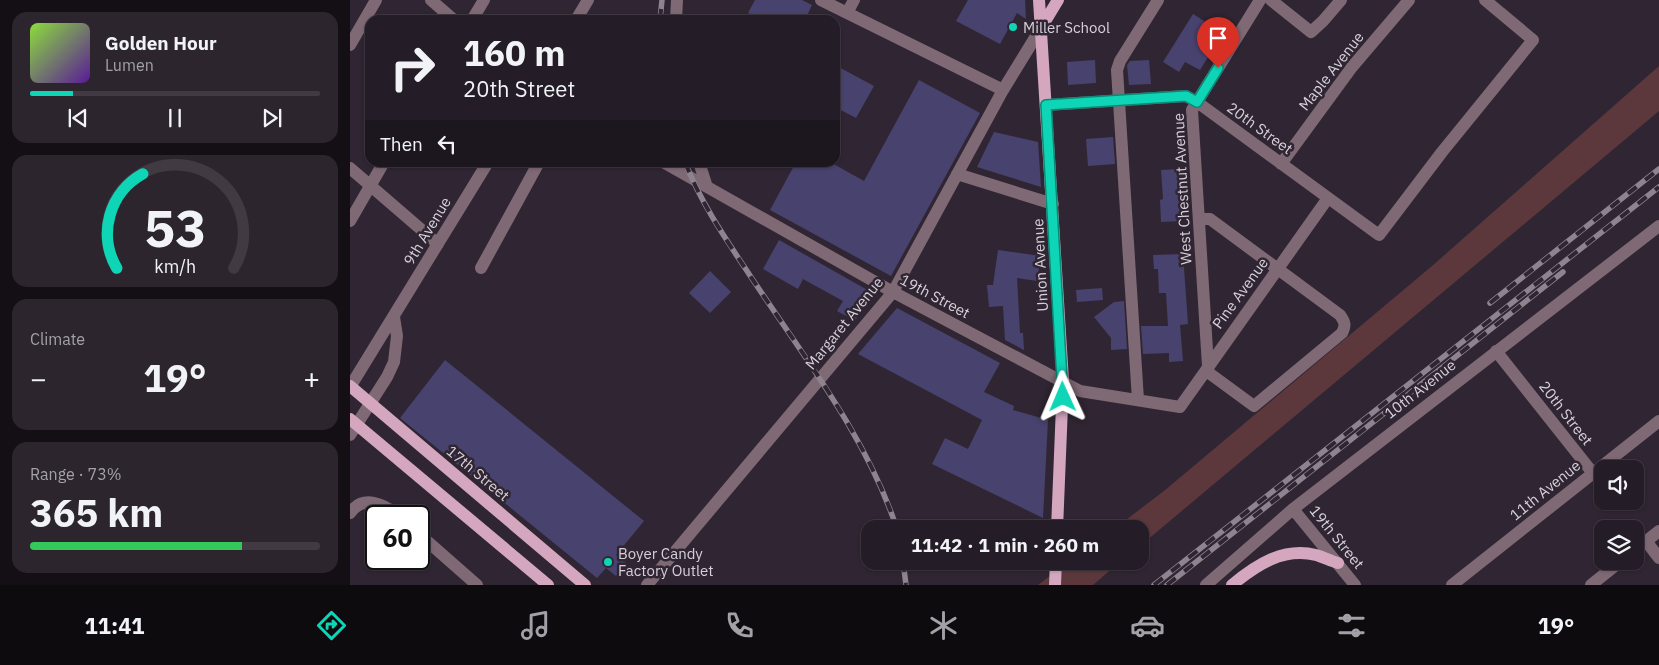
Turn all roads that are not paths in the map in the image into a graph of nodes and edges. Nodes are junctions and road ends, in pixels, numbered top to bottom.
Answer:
1 (376, 0) edge
2 (431, 0) edge
3 (484, 0) edge
4 (588, 0) edge
5 (677, 0) edge
6 (821, 0) edge
7 (854, 0) edge
8 (1039, 0) edge
9 (1058, 0) edge
10 (1158, 0) edge
11 (1260, 0) edge
12 (1271, 0) edge
13 (1341, 0) edge
14 (1409, 0) edge
15 (1485, 0) edge
16 (847, 13) junction
17 (367, 15) edge
18 (448, 15) edge
19 (475, 15) edge
20 (579, 15) edge
21 (676, 15) edge
22 (365, 19) edge
23 (1041, 28) junction
24 (350, 45) edge
25 (1003, 90) junction
26 (1119, 100) junction
27 (1197, 102) junction
28 (1046, 105) junction
29 (1281, 164) junction
30 (381, 167) edge
31 (485, 167) edge
32 (536, 167) edge
33 (671, 167) edge
34 (701, 167) edge
35 (350, 168) edge
36 (957, 174) junction
37 (370, 185) junction
38 (707, 188) junction
39 (1328, 198) junction
40 (1053, 204) junction
41 (1199, 220) junction
42 (350, 221) edge
43 (1659, 226) edge
44 (438, 244) junction
45 (481, 268) dead end
46 (1277, 269) junction
47 (893, 292) junction
48 (394, 317) junction
49 (1496, 350) junction
50 (1208, 366) junction
51 (1063, 382) junction
52 (350, 387) edge
53 (1138, 400) junction
54 (370, 403) junction
55 (1180, 406) joint
56 (1659, 421) edge
57 (352, 426) edge
58 (1592, 472) junction
59 (380, 505) edge
60 (1293, 509) junction
61 (350, 513) edge
62 (1057, 520) edge
63 (1659, 531) edge
64 (1646, 541) joint
65 (430, 544) edge
66 (1659, 558) edge
67 (1338, 564) junction
68 (1056, 570) edge
69 (1610, 570) edge
70 (477, 585) edge
71 (548, 585) edge
72 (585, 585) edge
73 (647, 585) edge
74 (1055, 585) edge
75 (1206, 585) edge
76 (1232, 585) edge
77 (1355, 585) edge
78 (1452, 585) edge
79 (1591, 585) edge

1 - 17 street
2 - 18 street
3 - 19 street
4 - 20 street
5 - 21 street
6 - 16 street
7 - 16 street
8 - 23 main road, Union Avenue
9 - 23 main road
10 - 26 street
11 - 27 street, West Chestnut Avenue
12 - 13 street
14 - 29 street, Maple Avenue
15 - 39 street, 20th Street
16 - 25 street
22 - 24 street
23 - 25 street, Margaret Avenue
23 - 28 main road, Union Avenue
25 - 36 street, Margaret Avenue
26 - 27 street, 20th Street
26 - 28 street, 20th Street
26 - 53 street
27 - 29 street, 20th Street
27 - 41 street, West Chestnut Avenue
28 - 40 main road, Union Avenue
29 - 39 street, 20th Street
30 - 37 street
31 - 44 street, 9th Avenue
32 - 45 street
33 - 38 street, 19th Street
34 - 38 street
35 - 37 street
36 - 40 street
36 - 47 street, Margaret Avenue
37 - 42 street
37 - 44 street
38 - 47 street, 19th Street
39 - 46 street, Pine Avenue
40 - 51 main road, Union Avenue
41 - 46 street
41 - 50 street, West Chestnut Avenue
43 - 49 street, 10th Avenue
44 - 48 street, 9th Avenue
46 - 50 street, Pine Avenue
46 - 50 street
47 - 51 street, 19th Street
47 - 73 street, Margaret Avenue
48 - 52 street, 9th Avenue
48 - 54 street
49 - 58 street, 20th Street
49 - 60 street, 10th Avenue
50 - 55 street, Pine Avenue
51 - 53 street, 19th Street
51 - 62 main road, Union Avenue
52 - 54 main road, 17th Street
53 - 55 street, 19th Street
54 - 57 street
54 - 72 main road, 17th Street
56 - 58 street, 11th Avenue
57 - 71 main road
58 - 78 street, 11th Avenue
59 - 61 street
60 - 67 street, 19th Street
60 - 75 street, 10th Avenue
63 - 64 street
64 - 66 street
65 - 70 street
67 - 76 main road
67 - 77 street, 19th Street
68 - 74 main road
69 - 79 street

